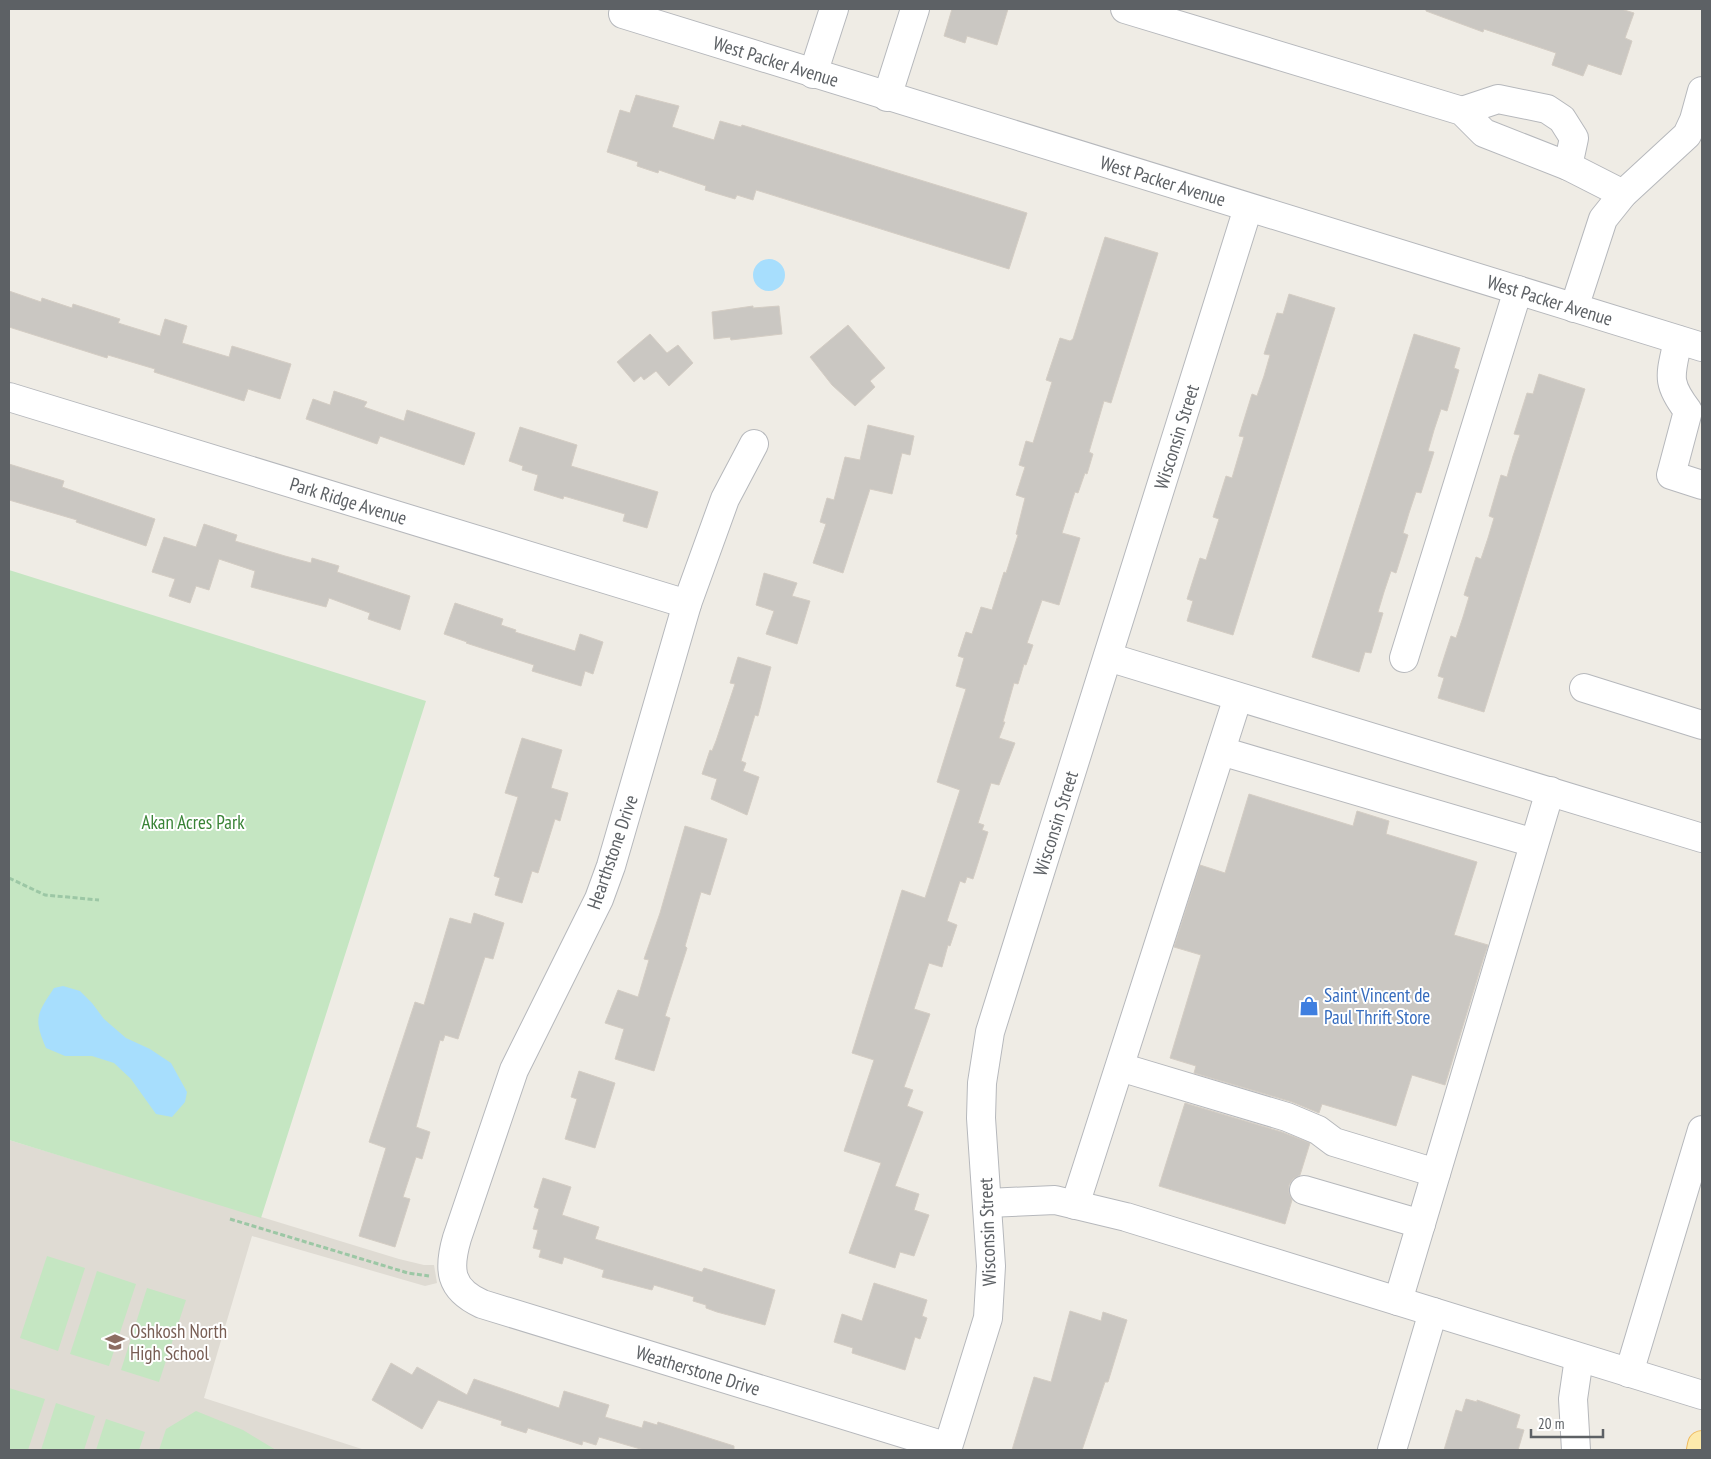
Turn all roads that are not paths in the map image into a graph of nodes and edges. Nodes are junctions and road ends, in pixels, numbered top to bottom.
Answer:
1 (834, 9) edge
2 (914, 9) edge
3 (1125, 9) edge
4 (623, 14) dead end
5 (813, 74) junction
6 (1702, 91) edge
7 (887, 97) junction
8 (1462, 111) junction
9 (1568, 166) junction
10 (1623, 194) junction
11 (1248, 208) junction
12 (1518, 290) junction
13 (1574, 308) junction
14 (1690, 344) edge
15 (9, 396) edge
16 (754, 444) dead end
17 (1702, 485) edge
18 (687, 604) junction
19 (1108, 657) junction
20 (1404, 658) dead end
21 (1584, 688) dead end
22 (1238, 697) junction
23 (1702, 725) edge
24 (1221, 751) junction
25 (1550, 791) junction
26 (1702, 838) edge
27 (1534, 843) junction
28 (1120, 1066) junction
29 (1702, 1130) edge
30 (1436, 1173) junction
31 (1304, 1190) dead end
32 (987, 1203) junction
33 (1075, 1205) junction
34 (1421, 1224) junction
35 (454, 1278) joint
36 (1398, 1301) junction
37 (1433, 1312) junction
38 (1579, 1358) junction
39 (1628, 1373) junction
40 (1702, 1395) edge
41 (1702, 1445) edge
42 (948, 1449) edge
43 (1392, 1450) edge
44 (1576, 1450) edge
45 (1701, 1450) edge

1 - 5 street
2 - 7 street
3 - 8 street
4 - 5 street, West Packer Avenue
5 - 7 street, West Packer Avenue
6 - 10 street
7 - 11 street, West Packer Avenue
8 - 9 street
8 - 9 street
9 - 10 street
10 - 13 street
11 - 12 street, West Packer Avenue
11 - 19 street, Wisconsin Street
12 - 13 street, West Packer Avenue
12 - 20 street
13 - 14 street, West Packer Avenue
14 - 17 street
15 - 18 street, Park Ridge Avenue
16 - 18 street, Hearthstone Drive
18 - 35 street, Hearthstone Drive
19 - 22 street
19 - 32 street, Wisconsin Street
21 - 23 street
22 - 24 street
22 - 25 street
24 - 27 street
24 - 28 street
25 - 26 street
25 - 27 street
27 - 30 street
28 - 30 street
28 - 33 street
29 - 39 street
30 - 34 street
31 - 34 street
32 - 33 street
32 - 42 street, Wisconsin Street
33 - 36 street
34 - 36 street
35 - 42 street, Weatherstone Drive
36 - 37 street
37 - 38 street
37 - 43 street
38 - 39 street
38 - 44 street
39 - 40 street
41 - 45 main road

